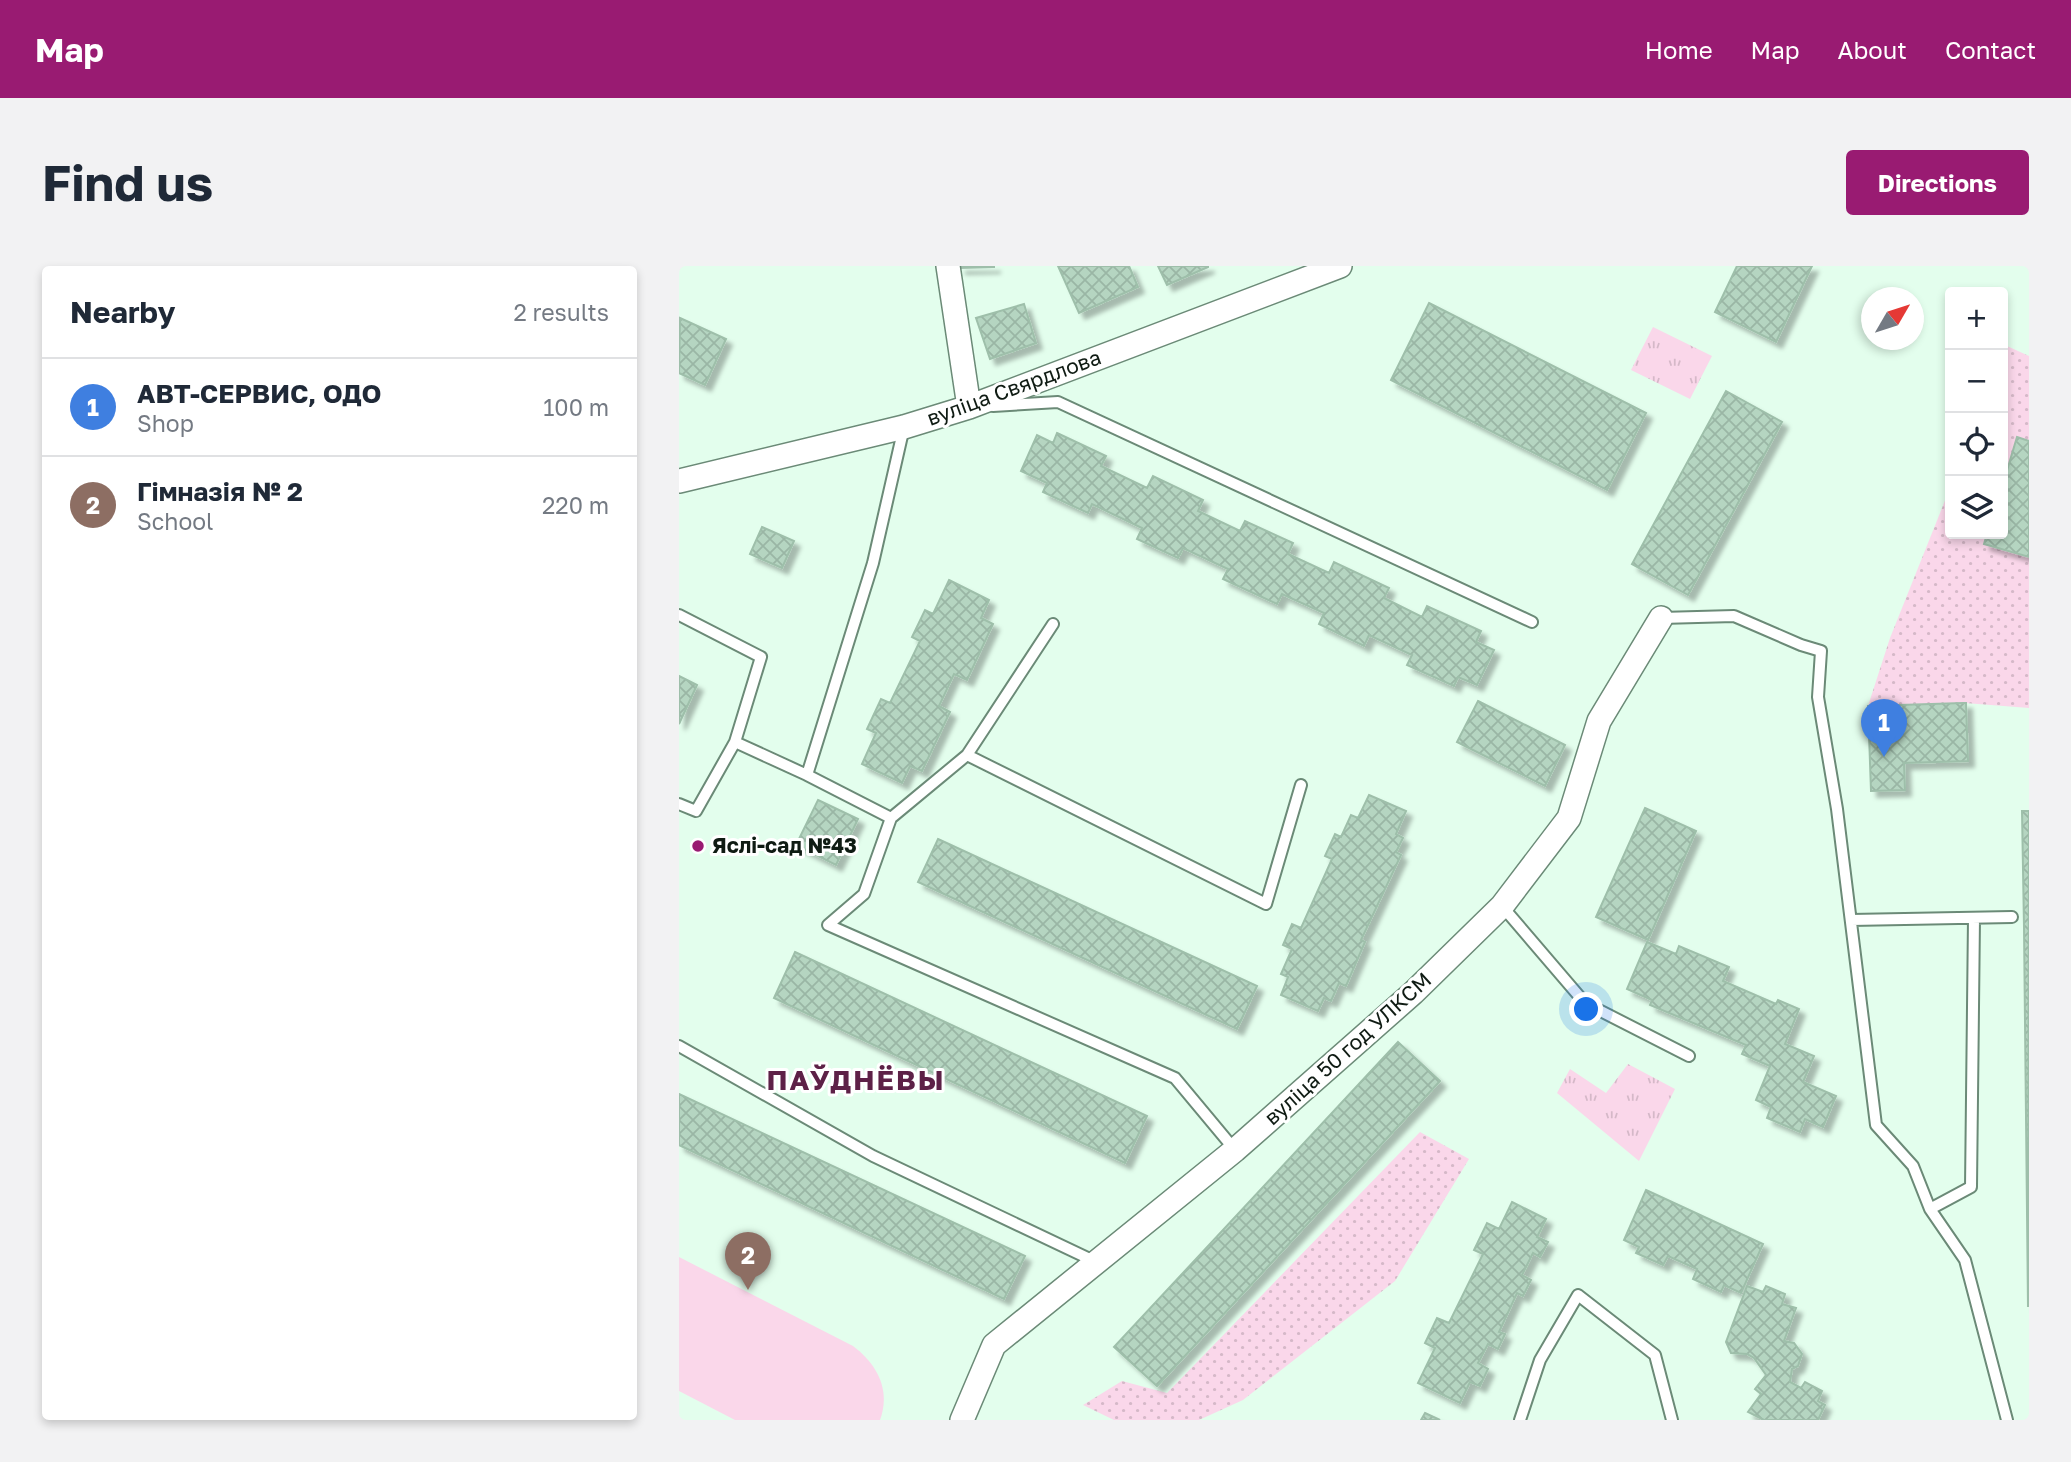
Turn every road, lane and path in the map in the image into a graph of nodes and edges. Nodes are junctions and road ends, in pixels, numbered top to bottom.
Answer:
1 (948, 266) edge
2 (1340, 266) edge
3 (969, 407) junction
4 (904, 427) junction
5 (679, 481) edge
6 (679, 615) edge
7 (1661, 618) joint
8 (1532, 622) dead end
9 (1053, 624) dead end
10 (735, 742) junction
11 (967, 755) junction
12 (807, 775) junction
13 (1301, 785) dead end
14 (679, 804) edge
15 (891, 818) junction
16 (1502, 906) junction
17 (2012, 917) dead end
18 (1973, 918) junction
19 (1851, 920) junction
20 (679, 1046) edge
21 (1689, 1056) dead end
22 (1235, 1150) junction
23 (1930, 1209) junction
24 (1094, 1261) junction
25 (963, 1420) edge
26 (1520, 1420) edge
27 (1672, 1420) edge
28 (2007, 1420) edge

1 - 3 street
2 - 3 street, вуліца Свярдлова
3 - 4 street, вуліца Свярдлова
3 - 8 lane
4 - 5 street, вуліца Свярдлова
4 - 12 lane
6 - 10 lane
7 - 16 street, вуліца 50 год УЛКСМ
7 - 19 lane
9 - 11 lane
10 - 12 lane
10 - 14 lane
11 - 13 lane
11 - 15 lane
12 - 15 lane
15 - 22 lane
16 - 21 lane
16 - 22 street, вуліца 50 год УЛКСМ
17 - 18 lane
18 - 19 lane
18 - 23 lane
19 - 23 lane
20 - 24 lane
22 - 24 street, вуліца 50 год УЛКСМ
23 - 28 lane
24 - 25 street, вуліца 50 год УЛКСМ
26 - 27 lane

